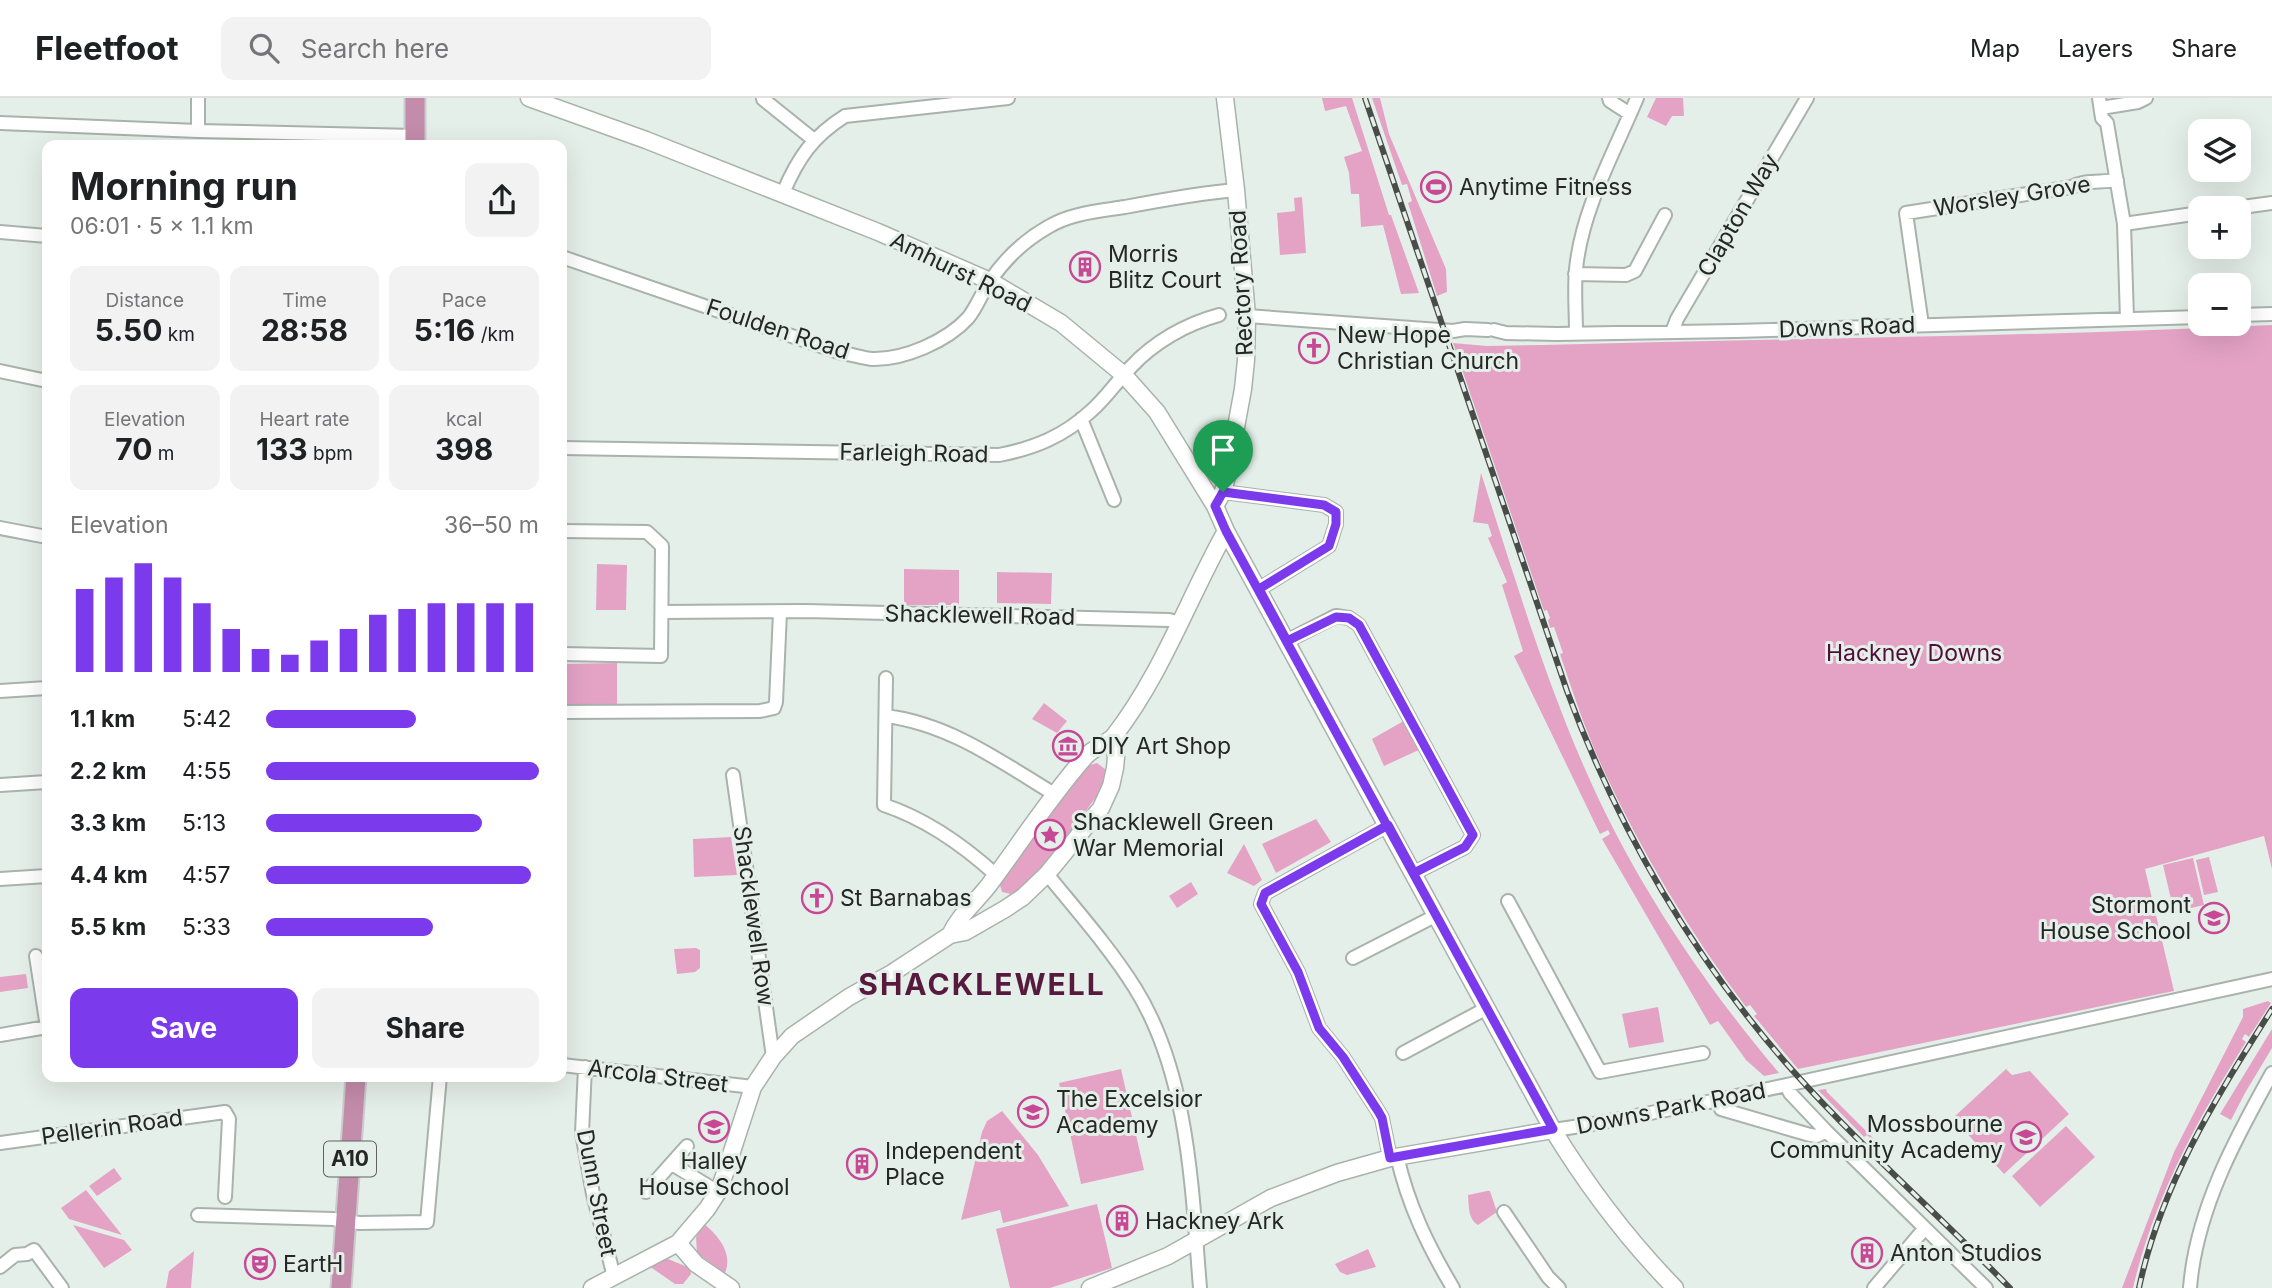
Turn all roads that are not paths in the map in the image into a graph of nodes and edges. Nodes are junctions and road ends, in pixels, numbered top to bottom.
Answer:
1 (198, 98) edge
2 (415, 98) edge
3 (529, 98) edge
4 (1007, 98) edge
5 (1225, 98) edge
6 (1609, 98) edge
7 (1637, 98) edge
8 (1807, 98) edge
9 (2146, 98) edge
10 (763, 99) edge
11 (2100, 103) edge
12 (1630, 114) junction
13 (0, 123) edge
14 (198, 131) junction
15 (415, 140) edge
16 (814, 140) junction
17 (2117, 180) junction
18 (1236, 190) junction
19 (783, 193) junction
20 (2272, 203) edge
21 (2251, 206) edge
22 (1665, 215) dead end
23 (2188, 215) edge
24 (2124, 224) junction
25 (0, 232) edge
26 (42, 236) edge
27 (567, 259) edge
28 (1575, 274) junction
29 (990, 281) junction
30 (2272, 314) edge
31 (1219, 315) dead end
32 (2251, 315) edge
33 (1247, 316) junction
34 (2188, 317) edge
35 (2127, 319) junction
36 (1922, 325) junction
37 (1672, 332) junction
38 (1576, 334) junction
39 (0, 371) edge
40 (1124, 375) junction
41 (42, 380) edge
42 (1082, 419) junction
43 (567, 448) edge
44 (1219, 499) junction
45 (1114, 500) dead end
46 (0, 528) edge
47 (567, 530) edge
48 (1226, 531) junction
49 (42, 536) edge
50 (1259, 589) junction
51 (662, 612) junction
52 (780, 612) junction
53 (1180, 623) junction
54 (1287, 641) junction
55 (567, 654) edge
56 (886, 678) dead end
57 (42, 688) edge
58 (0, 691) edge
59 (567, 712) edge
60 (886, 716) junction
61 (1112, 739) junction
62 (1087, 754) junction
63 (1115, 768) junction
64 (733, 775) dead end
65 (42, 782) edge
66 (0, 785) edge
67 (1054, 794) junction
68 (1388, 825) junction
69 (1414, 873) junction
70 (1047, 874) junction
71 (42, 876) edge
72 (0, 879) edge
73 (993, 879) junction
74 (1508, 901) dead end
75 (1009, 907) junction
76 (1437, 915) junction
77 (950, 935) junction
78 (36, 956) dead end
79 (1353, 958) dead end
80 (42, 972) edge
81 (2272, 979) edge
82 (1487, 1008) junction
83 (42, 1028) edge
84 (0, 1035) edge
85 (1403, 1053) dead end
86 (1703, 1053) dead end
87 (773, 1056) junction
88 (567, 1065) edge
89 (585, 1067) junction
90 (2272, 1073) edge
91 (356, 1082) edge
92 (439, 1082) edge
93 (1786, 1085) junction
94 (753, 1087) junction
95 (1718, 1100) junction
96 (1553, 1129) junction
97 (1826, 1131) junction
98 (0, 1143) edge
99 (687, 1146) dead end
100 (1394, 1157) junction
101 (671, 1164) junction
102 (646, 1192) dead end
103 (718, 1192) junction
104 (224, 1206) junction
105 (1504, 1212) dead end
106 (198, 1215) dead end
107 (346, 1221) junction
108 (1925, 1228) junction
109 (1197, 1240) junction
110 (678, 1243) junction
111 (0, 1267) edge
112 (614, 1277) junction
113 (62, 1288) edge
114 (341, 1288) edge
115 (592, 1288) edge
116 (731, 1288) edge
117 (1090, 1288) edge
118 (1200, 1288) edge
119 (1453, 1288) edge
120 (1559, 1288) edge
121 (1675, 1288) edge
122 (1874, 1288) edge
123 (1986, 1288) edge
124 (2190, 1288) edge

1 - 14 street
2 - 15 highway
3 - 19 street, Amhurst Road
4 - 16 street
5 - 18 street, Rectory Road
6 - 12 street
7 - 12 street
8 - 37 street, Clapton Way
9 - 11 street
10 - 16 street
11 - 17 street
12 - 28 street
13 - 14 street
14 - 15 street
16 - 19 street
17 - 24 street
17 - 36 street, Worsley Grove
18 - 29 street, Foulden Road
18 - 33 street, Rectory Road
19 - 29 street, Amhurst Road
20 - 21 street
22 - 28 street
23 - 24 street
24 - 35 street
25 - 26 street
27 - 29 street, Foulden Road
28 - 38 street
29 - 40 street, Amhurst Road
30 - 32 street
31 - 40 street, Farleigh Road
33 - 38 street, Downs Road
33 - 44 street, Rectory Road
34 - 35 street, Downs Road
35 - 36 street, Downs Road
36 - 37 street, Downs Road
37 - 38 street, Downs Road
39 - 41 street
40 - 42 street, Farleigh Road
40 - 44 street, Amhurst Road
42 - 43 street, Farleigh Road
42 - 45 street
44 - 48 street, Amhurst Road
44 - 50 street
46 - 49 street
47 - 51 street
48 - 50 street, Amhurst Road
48 - 53 street
50 - 54 street, Amhurst Road
51 - 52 street, Shacklewell Road
51 - 55 street
52 - 53 street, Shacklewell Road
52 - 59 street
53 - 61 street
54 - 68 street, Amhurst Road
54 - 69 street
56 - 60 street
57 - 58 street
60 - 67 street
60 - 73 street
61 - 62 street
61 - 63 street
62 - 63 street
62 - 67 street
63 - 70 street
64 - 87 street, Shacklewell Row
65 - 66 street
67 - 73 street
68 - 69 street, Amhurst Road
68 - 100 street
69 - 76 street, Amhurst Road
70 - 75 street
70 - 109 street
71 - 72 street
73 - 75 street
73 - 77 street
74 - 86 street
75 - 77 street
76 - 79 street
76 - 82 street, Amhurst Road
77 - 87 street
78 - 80 street
81 - 93 street, Downs Park Road
82 - 85 street
82 - 96 street, Amhurst Road
83 - 84 street
87 - 94 street
88 - 89 street, Arcola Street
89 - 94 street, Arcola Street
89 - 112 street, Dunn Street
90 - 124 street
91 - 107 highway, A10
92 - 107 street
93 - 95 street, Downs Park Road
93 - 97 street
94 - 103 street
95 - 96 street, Downs Park Road
95 - 97 street
96 - 100 street, Downs Park Road
96 - 121 street, Amhurst Road
97 - 108 street
98 - 104 street, Pellerin Road
99 - 101 street
100 - 109 street, Downs Park Road
100 - 119 street
101 - 102 street
101 - 103 street
103 - 110 street
104 - 106 street
104 - 107 street
105 - 120 street
107 - 114 highway, A10
108 - 122 street
108 - 123 street
109 - 117 street, Downs Park Road
109 - 118 street
110 - 112 street
110 - 116 street
111 - 113 street
112 - 115 street

